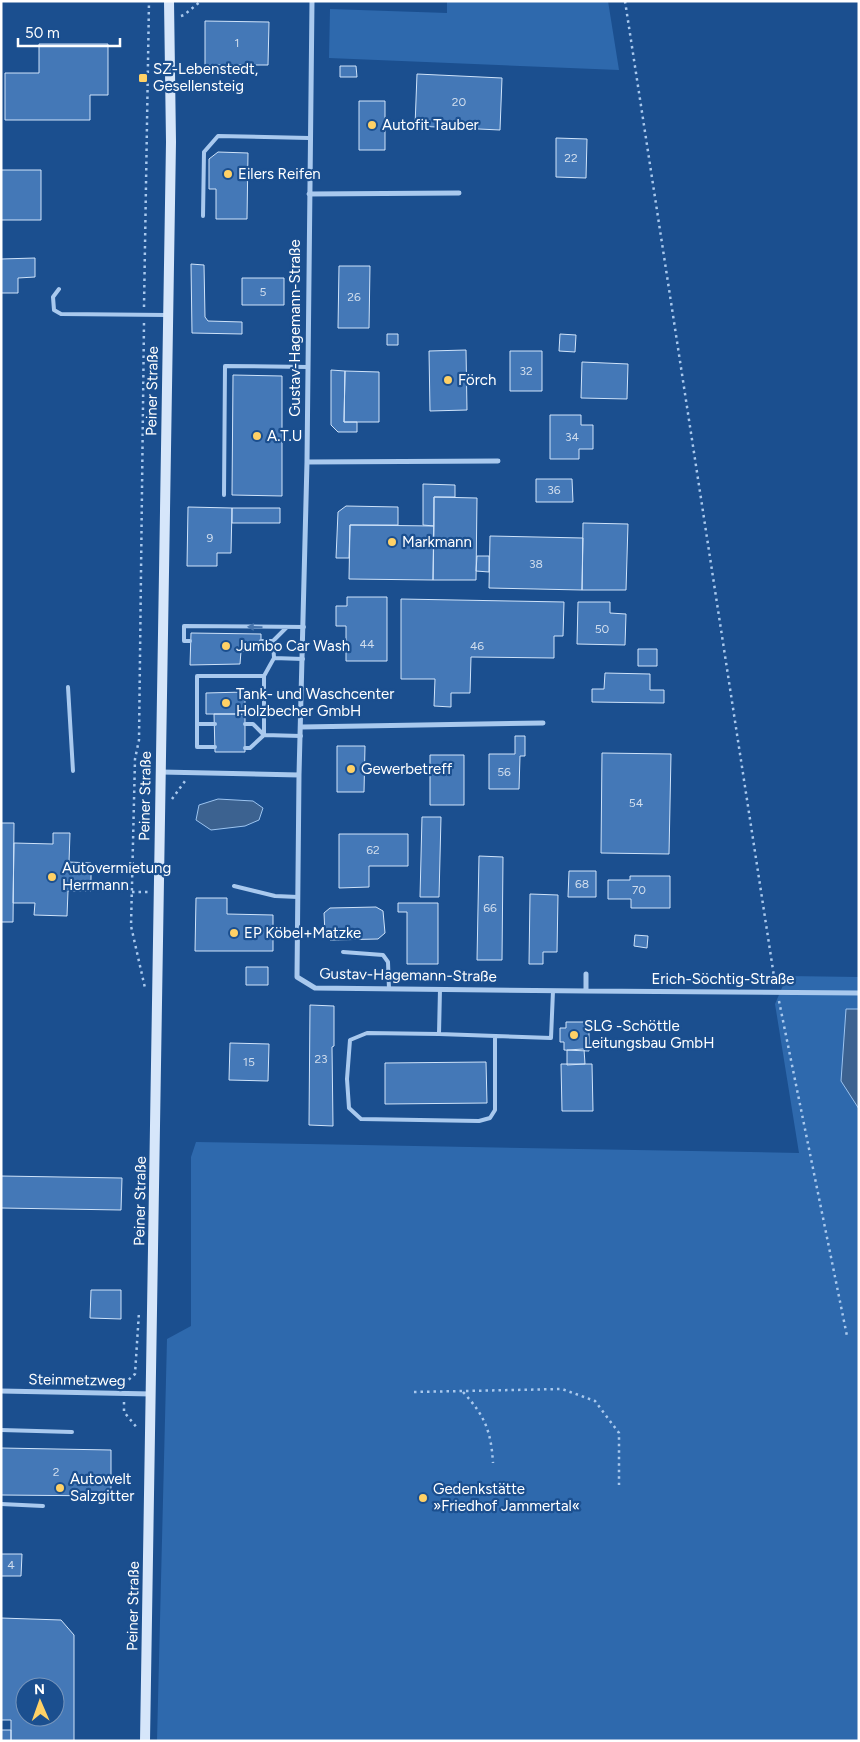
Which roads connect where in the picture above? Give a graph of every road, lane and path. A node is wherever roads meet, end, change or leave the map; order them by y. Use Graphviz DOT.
graph roads {
  1 [pos="149,1"];
  2 [pos="169,1"];
  3 [pos="312,1"];
  4 [pos="625,1"];
  5 [pos="309,138"];
  6 [pos="459,193"];
  7 [pos="309,194"];
  8 [pos="203,216"];
  9 [pos="60,289"];
  10 [pos="144,314"];
  11 [pos="168,316"];
  12 [pos="308,367"];
  13 [pos="498,461"];
  14 [pos="307,462"];
  15 [pos="224,495"];
  16 [pos="287,627"];
  17 [pos="304,627"];
  18 [pos="190,641"];
  19 [pos="261,641"];
  20 [pos="273,642"];
  21 [pos="274,658"];
  22 [pos="303,659"];
  23 [pos="264,676"];
  24 [pos="68,687"];
  25 [pos="543,723"];
  26 [pos="197,724"];
  27 [pos="214,724"];
  28 [pos="245,724"];
  29 [pos="302,727"];
  30 [pos="264,735"];
  31 [pos="301,736"];
  32 [pos="214,747"];
  33 [pos="245,748"];
  34 [pos="73,771"];
  35 [pos="160,772"];
  36 [pos="299,775"];
  37 [pos="234,886"];
  38 [pos="298,897"];
  39 [pos="343,952"];
  40 [pos="586,974"];
  41 [pos="389,989"];
  42 [pos="440,989"];
  43 [pos="146,991"];
  44 [pos="553,991"];
  45 [pos="586,991"];
  46 [pos="777,992"];
  47 [pos="859,994"];
  48 [pos="439,1034"];
  49 [pos="495,1036"];
  50 [pos="139,1305"];
  51 [pos="847,1336"];
  52 [pos="1,1391"];
  53 [pos="414,1392"];
  54 [pos="463,1392"];
  55 [pos="124,1393"];
  56 [pos="152,1394"];
  57 [pos="1,1430"];
  58 [pos="72,1432"];
  59 [pos="140,1435"];
  60 [pos="492,1463"];
  61 [pos="619,1485"];
  62 [pos="1,1504"];
  63 [pos="43,1506"];
  64 [pos="146,1741"];
  1 -- 10 [label="path"];
  2 -- 11 [label="main road, Peiner Straße"];
  3 -- 5 [label="street, Gustav-Hagemann-Straße"];
  4 -- 46 [label="path"];
  5 -- 7 [label="street, Gustav-Hagemann-Straße"];
  5 -- 8 [label="lane"];
  6 -- 7 [label="street"];
  7 -- 12 [label="street, Gustav-Hagemann-Straße"];
  9 -- 10 [label="lane"];
  10 -- 11 [label="lane"];
  10 -- 43 [label="path"];
  11 -- 35 [label="main road, Peiner Straße"];
  12 -- 14 [label="street, Gustav-Hagemann-Straße"];
  12 -- 15 [label="lane"];
  13 -- 14 [label="street"];
  14 -- 17 [label="street, Gustav-Hagemann-Straße"];
  16 -- 17 [label="lane"];
  16 -- 18 [label="lane, one-way"];
  16 -- 20 [label="lane"];
  17 -- 22 [label="street, Gustav-Hagemann-Straße"];
  19 -- 20 [label="lane"];
  20 -- 21 [label="lane"];
  21 -- 22 [label="lane"];
  21 -- 23 [label="lane"];
  22 -- 29 [label="street, Gustav-Hagemann-Straße"];
  23 -- 26 [label="lane"];
  23 -- 30 [label="lane"];
  24 -- 34 [label="lane"];
  25 -- 29 [label="street"];
  26 -- 27 [label="lane"];
  26 -- 32 [label="lane"];
  28 -- 30 [label="lane"];
  29 -- 31 [label="street, Gustav-Hagemann-Straße"];
  30 -- 31 [label="lane"];
  30 -- 33 [label="lane"];
  31 -- 36 [label="street, Gustav-Hagemann-Straße"];
  35 -- 36 [label="street"];
  35 -- 56 [label="main road, Peiner Straße"];
  36 -- 38 [label="street, Gustav-Hagemann-Straße"];
  37 -- 38 [label="lane"];
  38 -- 41 [label="street, Gustav-Hagemann-Straße"];
  39 -- 41 [label="lane"];
  40 -- 45 [label="street"];
  41 -- 42 [label="street, Gustav-Hagemann-Straße"];
  42 -- 44 [label="street, Gustav-Hagemann-Straße"];
  42 -- 48 [label="lane"];
  44 -- 45 [label="street, Gustav-Hagemann-Straße"];
  44 -- 49 [label="lane"];
  45 -- 46 [label="street, Erich-Söchtig-Straße"];
  46 -- 47 [label="street, Erich-Söchtig-Straße"];
  46 -- 51 [label="path"];
  48 -- 49 [label="lane"];
  48 -- 49 [label="lane"];
  50 -- 55 [label="path"];
  52 -- 55 [label="street, Steinmetzweg"];
  53 -- 54 [label="path"];
  54 -- 60 [label="path"];
  54 -- 61 [label="path"];
  55 -- 56 [label="street, Steinmetzweg"];
  55 -- 59 [label="path"];
  56 -- 64 [label="main road, Peiner Straße"];
  57 -- 58 [label="lane"];
  62 -- 63 [label="lane"];
}
